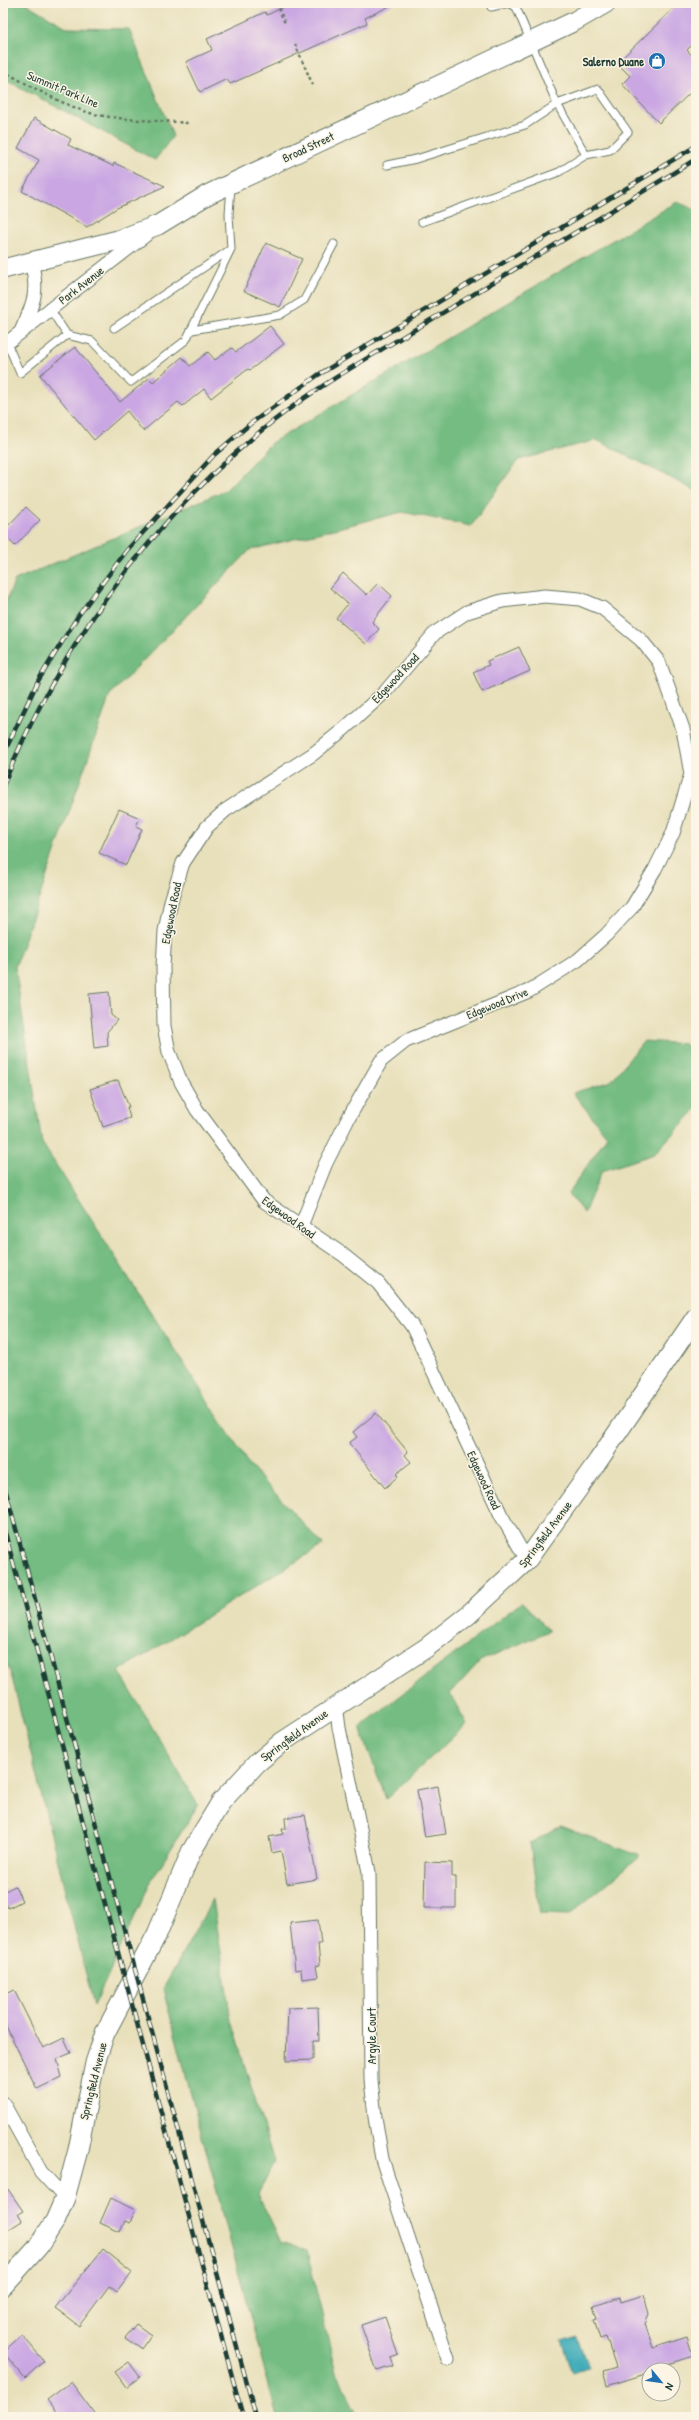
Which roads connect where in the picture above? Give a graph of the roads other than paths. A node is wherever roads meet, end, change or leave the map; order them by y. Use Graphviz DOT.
graph roads {
  1 [pos="606,3"];
  2 [pos="491,7"];
  3 [pos="532,42"];
  4 [pos="557,104"];
  5 [pos="586,155"];
  6 [pos="387,165"];
  7 [pos="231,184"];
  8 [pos="422,222"];
  9 [pos="158,225"];
  10 [pos="334,244"];
  11 [pos="231,249"];
  12 [pos="32,262"];
  13 [pos="3,269"];
  14 [pos="50,309"];
  15 [pos="114,328"];
  16 [pos="192,330"];
  17 [pos="21,332"];
  18 [pos="67,334"];
  19 [pos="5,344"];
  20 [pos="694,776"];
  21 [pos="301,1226"];
  22 [pos="696,1317"];
  23 [pos="527,1560"];
  24 [pos="336,1704"];
  25 [pos="3,2103"];
  26 [pos="65,2198"];
  27 [pos="3,2286"];
  28 [pos="448,2359"];
  1 -- 3 [label="main road, Broad Street"];
  2 -- 3 [label="lane"];
  3 -- 4 [label="lane"];
  3 -- 7 [label="main road, Broad Street"];
  4 -- 5 [label="lane"];
  4 -- 5 [label="lane"];
  4 -- 6 [label="lane"];
  5 -- 8 [label="lane"];
  7 -- 9 [label="main road, Broad Street"];
  7 -- 11 [label="lane"];
  9 -- 12 [label="main road, Broad Street"];
  9 -- 14 [label="street, Park Avenue"];
  10 -- 16 [label="lane"];
  11 -- 15 [label="lane"];
  11 -- 16 [label="lane"];
  12 -- 13 [label="main road, Broad Street"];
  12 -- 17 [label="street"];
  14 -- 17 [label="street, Park Avenue"];
  14 -- 18 [label="lane"];
  16 -- 18 [label="lane"];
  17 -- 19 [label="street, Park Avenue"];
  18 -- 19 [label="lane"];
  20 -- 21 [label="street, Edgewood Drive"];
  20 -- 21 [label="street, Edgewood Road"];
  21 -- 23 [label="street, Edgewood Road"];
  22 -- 23 [label="main road, Springfield Avenue"];
  23 -- 24 [label="main road, Springfield Avenue"];
  24 -- 26 [label="main road, Springfield Avenue"];
  24 -- 28 [label="street, Argyle Court"];
  25 -- 26 [label="street"];
  26 -- 27 [label="main road, Springfield Avenue"];
}
